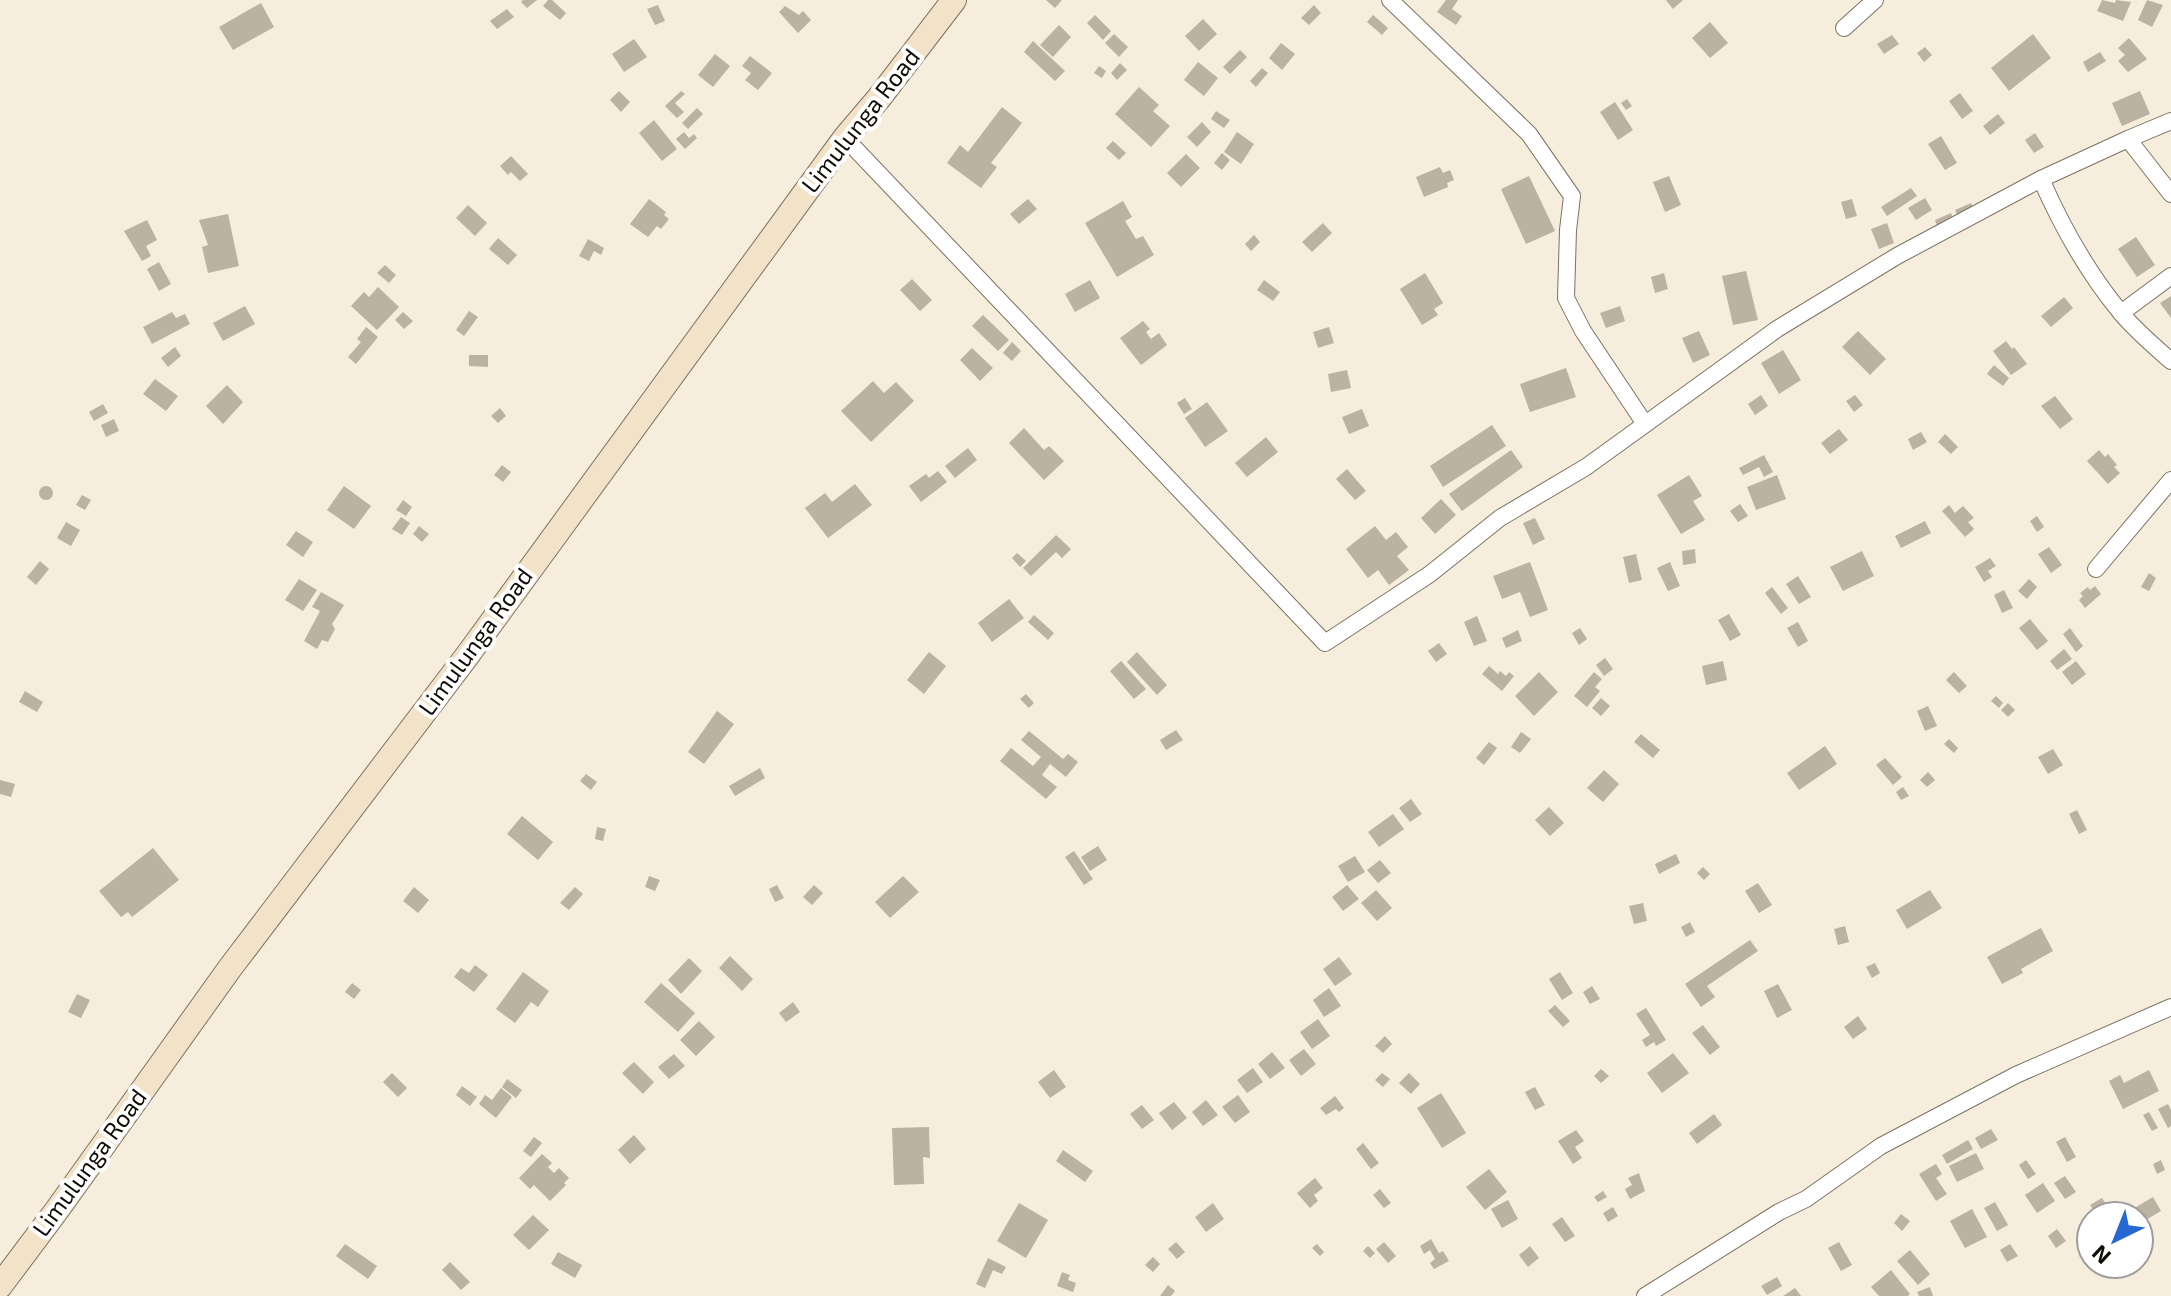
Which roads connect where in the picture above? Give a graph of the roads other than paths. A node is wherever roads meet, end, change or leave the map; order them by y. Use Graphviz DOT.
graph roads {
  1 [pos="954,0"];
  2 [pos="1390,0"];
  3 [pos="1875,0"];
  4 [pos="1844,28"];
  5 [pos="2171,121"];
  6 [pos="845,138"];
  7 [pos="2128,139"];
  8 [pos="2041,179"];
  9 [pos="2171,194"];
  10 [pos="2171,276"];
  11 [pos="2121,313"];
  12 [pos="2171,361"];
  13 [pos="1645,424"];
  14 [pos="2171,480"];
  15 [pos="2096,569"];
  16 [pos="2171,1007"];
  17 [pos="0,1286"];
  18 [pos="1645,1296"];
  1 -- 6 [label="main road, Limulunga Road"];
  2 -- 13 [label="street"];
  3 -- 4 [label="street"];
  5 -- 7 [label="street"];
  6 -- 13 [label="street"];
  6 -- 17 [label="main road, Limulunga Road"];
  7 -- 8 [label="street"];
  7 -- 9 [label="street"];
  8 -- 11 [label="street"];
  8 -- 13 [label="street"];
  10 -- 11 [label="street"];
  11 -- 12 [label="street"];
  14 -- 15 [label="street"];
  16 -- 18 [label="street"];
}
